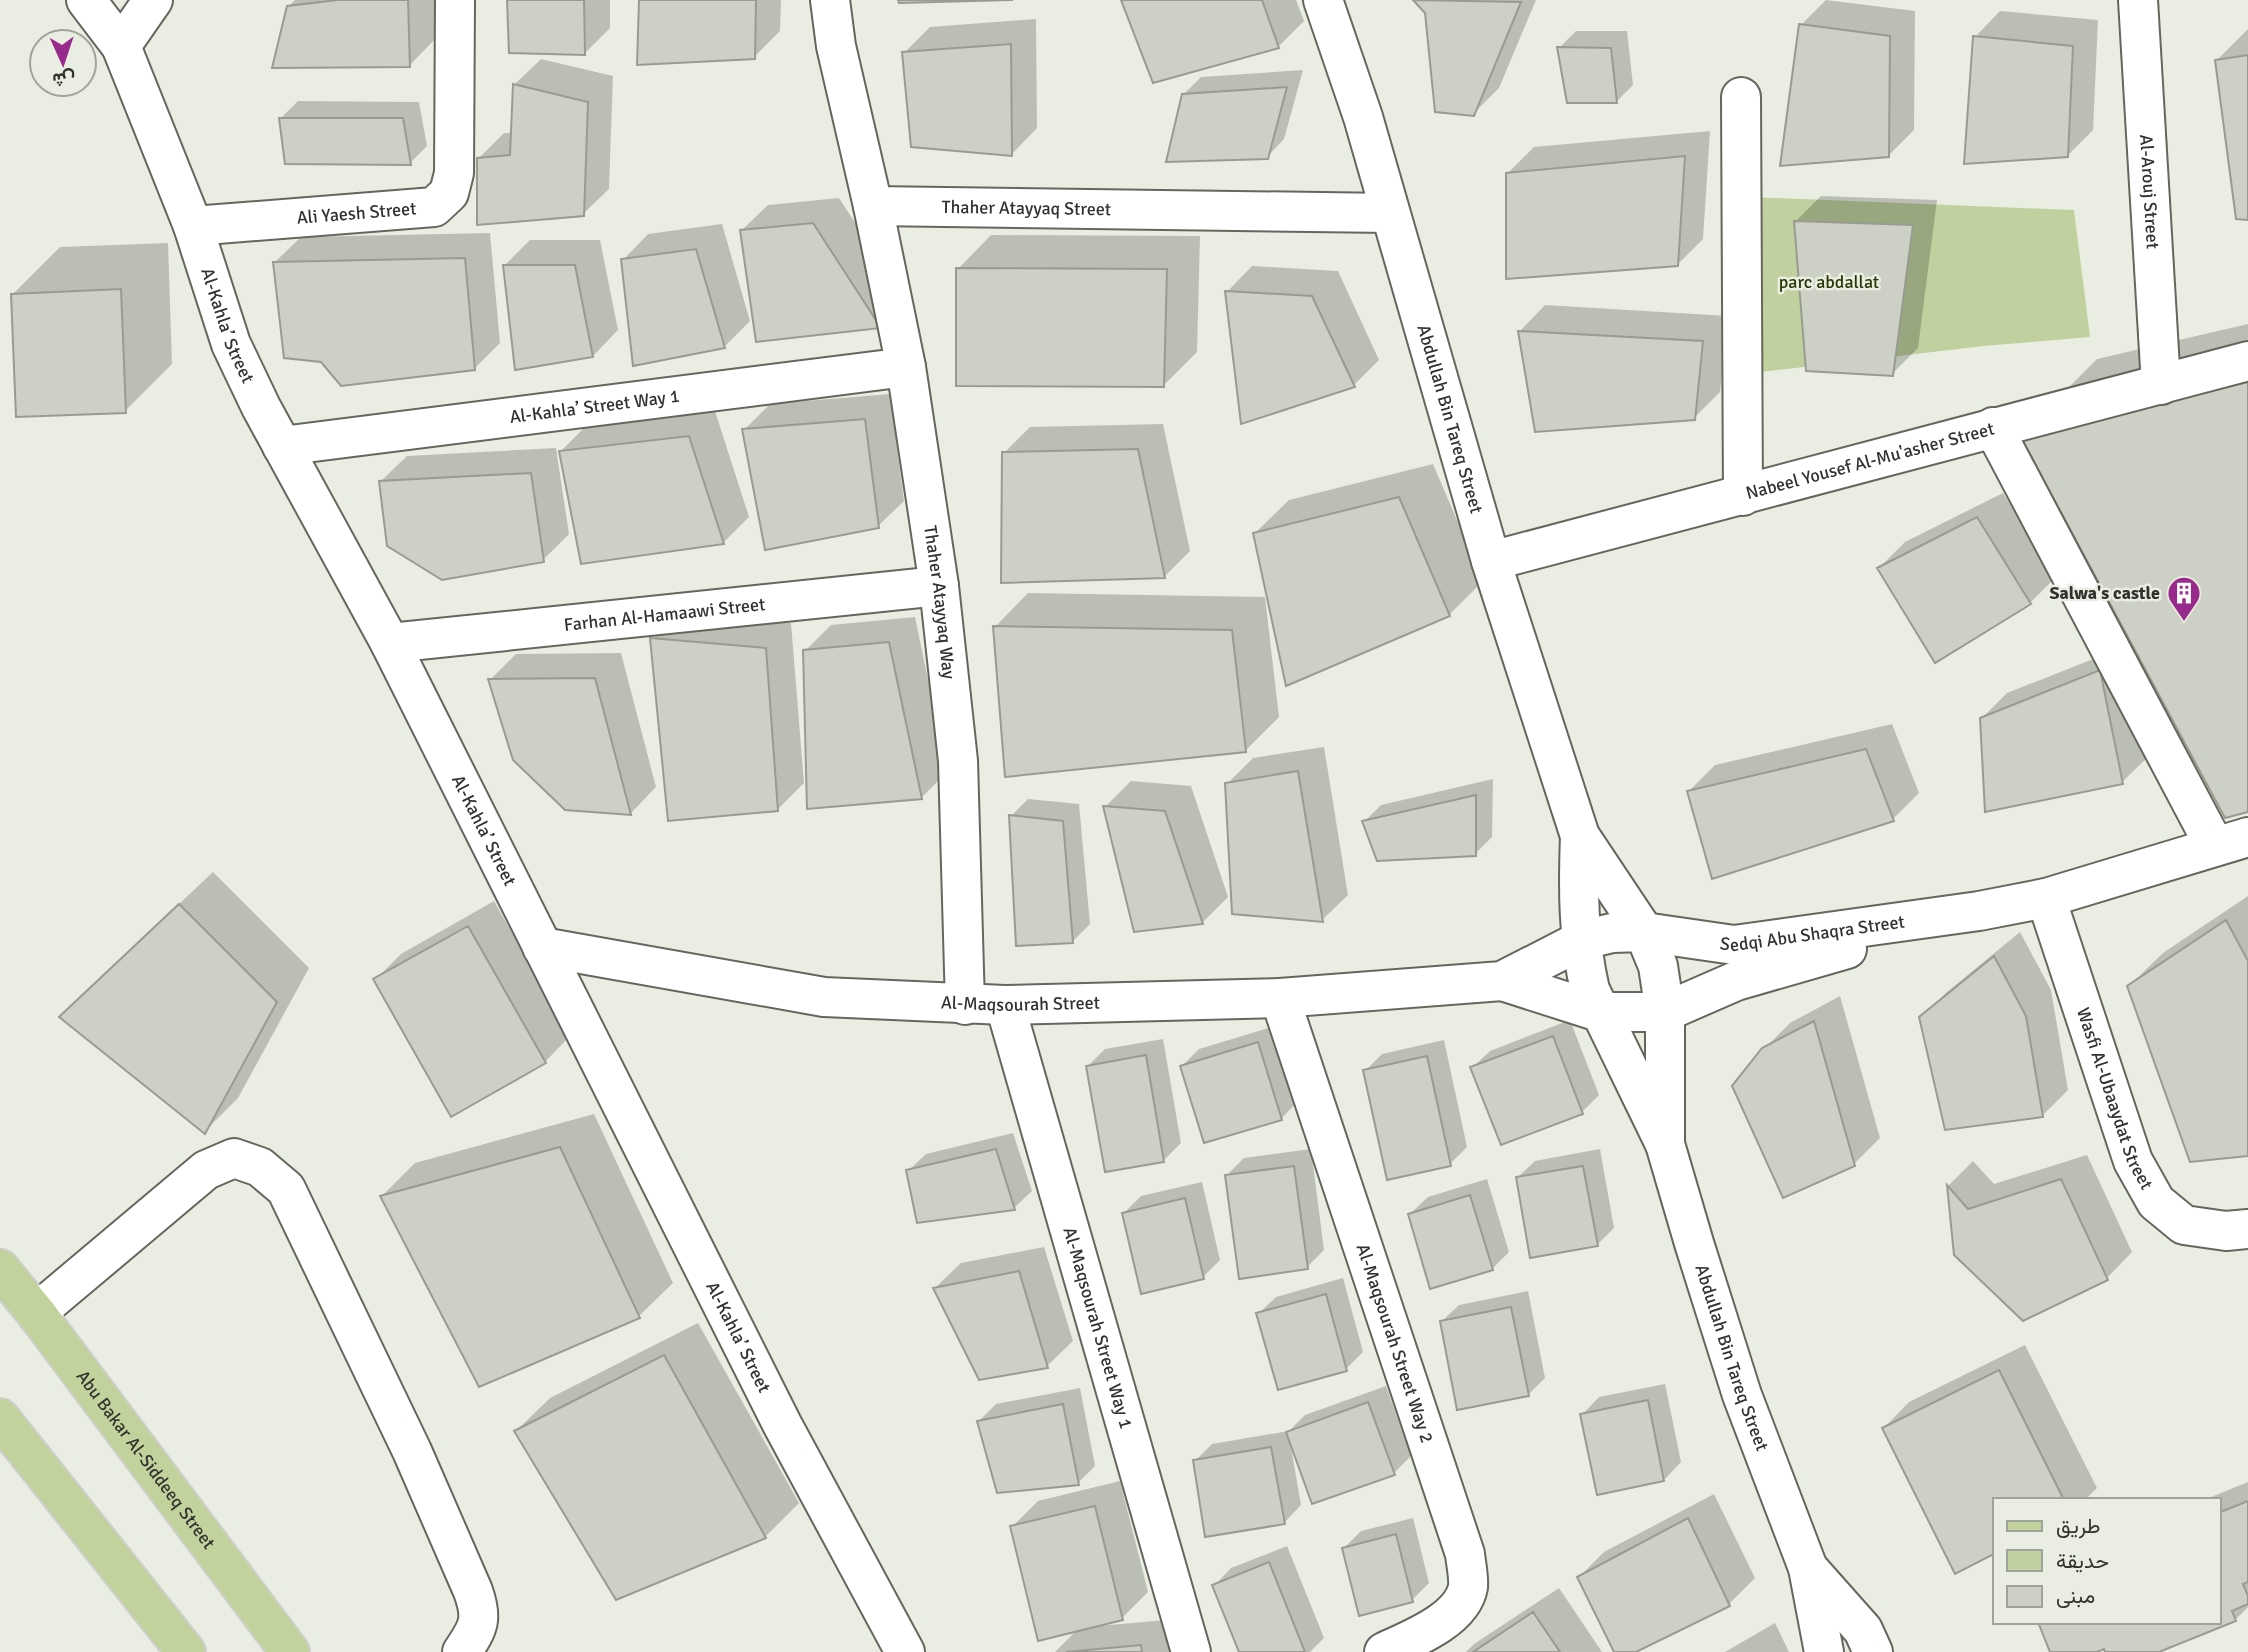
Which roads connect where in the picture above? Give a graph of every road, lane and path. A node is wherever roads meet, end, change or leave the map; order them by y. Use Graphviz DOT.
graph roads {
  1 [pos="86,0"];
  2 [pos="153,0"];
  3 [pos="455,0"];
  4 [pos="830,0"];
  5 [pos="1323,0"];
  6 [pos="2138,0"];
  7 [pos="121,46"];
  8 [pos="1741,97"];
  9 [pos="873,206"];
  10 [pos="1390,213"];
  11 [pos="193,226"];
  12 [pos="2248,361"];
  13 [pos="905,367"];
  14 [pos="2161,385"];
  15 [pos="1993,427"];
  16 [pos="282,446"];
  17 [pos="1743,496"];
  18 [pos="1491,561"];
  19 [pos="939,586"];
  20 [pos="390,643"];
  21 [pos="1580,836"];
  22 [pos="2231,841"];
  23 [pos="2046,898"];
  24 [pos="1979,911"];
  25 [pos="1644,932"];
  26 [pos="1581,940"];
  27 [pos="542,947"];
  28 [pos="1502,981"];
  29 [pos="1280,998"];
  30 [pos="965,1005"];
  31 [pos="1005,1005"];
  32 [pos="1599,1012"];
  33 [pos="1665,1012"];
  34 [pos="1665,1144"];
  35 [pos="2248,1229"];
  36 [pos="0,1269"];
  37 [pos="36,1313"];
  38 [pos="0,1418"];
  39 [pos="1808,1567"];
  40 [pos="1873,1645"];
  41 [pos="1823,1650"];
  42 [pos="186,1652"];
  43 [pos="290,1652"];
  44 [pos="462,1652"];
  45 [pos="905,1652"];
  46 [pos="1191,1652"];
  47 [pos="1384,1652"];
  1 -- 7 [label="street, Al-Kahla’ Street"];
  2 -- 7 [label="street"];
  3 -- 11 [label="street, Ali Yaesh Street"];
  4 -- 9 [label="street"];
  5 -- 10 [label="street, Abdullah Bin Tareq Street"];
  6 -- 14 [label="street, Al-Arouj Street"];
  7 -- 11 [label="street, Al-Kahla’ Street"];
  8 -- 17 [label="street"];
  9 -- 10 [label="street, Thaher Atayyaq Street"];
  9 -- 13 [label="street, Thaher Atayyaq Way"];
  10 -- 18 [label="street, Abdullah Bin Tareq Street"];
  11 -- 16 [label="street, Al-Kahla’ Street"];
  12 -- 14 [label="street, Nabeel Yousef Al-Mu'asher Street"];
  13 -- 16 [label="street, Al-Kahla’ Street Way 1"];
  13 -- 19 [label="street, Thaher Atayyaq Way"];
  14 -- 15 [label="street, Nabeel Yousef Al-Mu'asher Street"];
  15 -- 17 [label="street, Nabeel Yousef Al-Mu'asher Street"];
  15 -- 22 [label="street"];
  16 -- 20 [label="street, Al-Kahla’ Street"];
  17 -- 18 [label="street, Nabeel Yousef Al-Mu'asher Street"];
  18 -- 21 [label="street, Abdullah Bin Tareq Street"];
  19 -- 20 [label="street, Farhan Al-Hamaawi Street"];
  19 -- 30 [label="street, Thaher Atayyaq Way"];
  20 -- 27 [label="street, Al-Kahla’ Street"];
  21 -- 25 [label="street, Abdullah Bin Tareq Street"];
  21 -- 26 [label="street, Abdullah Bin Tareq Street"];
  22 -- 23 [label="street, Sedqi Abu Shaqra Street"];
  23 -- 24 [label="street, Sedqi Abu Shaqra Street"];
  23 -- 35 [label="street, Wasfi Al-Ubaaydat Street"];
  24 -- 25 [label="street, Sedqi Abu Shaqra Street"];
  24 -- 33 [label="street, Sedqi Abu Shaqra Street"];
  25 -- 26 [label="street, Al-Maqsourah Street"];
  25 -- 33 [label="street, Abdullah Bin Tareq Street"];
  26 -- 28 [label="street, Al-Maqsourah Street"];
  26 -- 32 [label="street, Abdullah Bin Tareq Street"];
  27 -- 30 [label="street, Al-Maqsourah Street"];
  27 -- 45 [label="street, Al-Kahla’ Street"];
  28 -- 29 [label="street, Al-Maqsourah Street"];
  28 -- 32 [label="street, Al-Maqsourah Street"];
  29 -- 31 [label="street, Al-Maqsourah Street"];
  29 -- 47 [label="street, Al-Maqsourah Street Way 2"];
  30 -- 31 [label="street, Al-Maqsourah Street"];
  31 -- 46 [label="street, Al-Maqsourah Street Way 1"];
  32 -- 33 [label="street, Al-Maqsourah Street"];
  32 -- 34 [label="street, Abdullah Bin Tareq Street"];
  33 -- 34 [label="street, Abdullah Bin Tareq Street"];
  34 -- 39 [label="street, Abdullah Bin Tareq Street"];
  36 -- 37 [label="main road, Abu Bakar Al-Siddeeq Street"];
  37 -- 43 [label="main road, Abu Bakar Al-Siddeeq Street"];
  37 -- 44 [label="street"];
  38 -- 42 [label="main road"];
  39 -- 40 [label="street, Abdullah Bin Tareq Street"];
  39 -- 41 [label="street, Abdullah Bin Tareq Street"];
}
